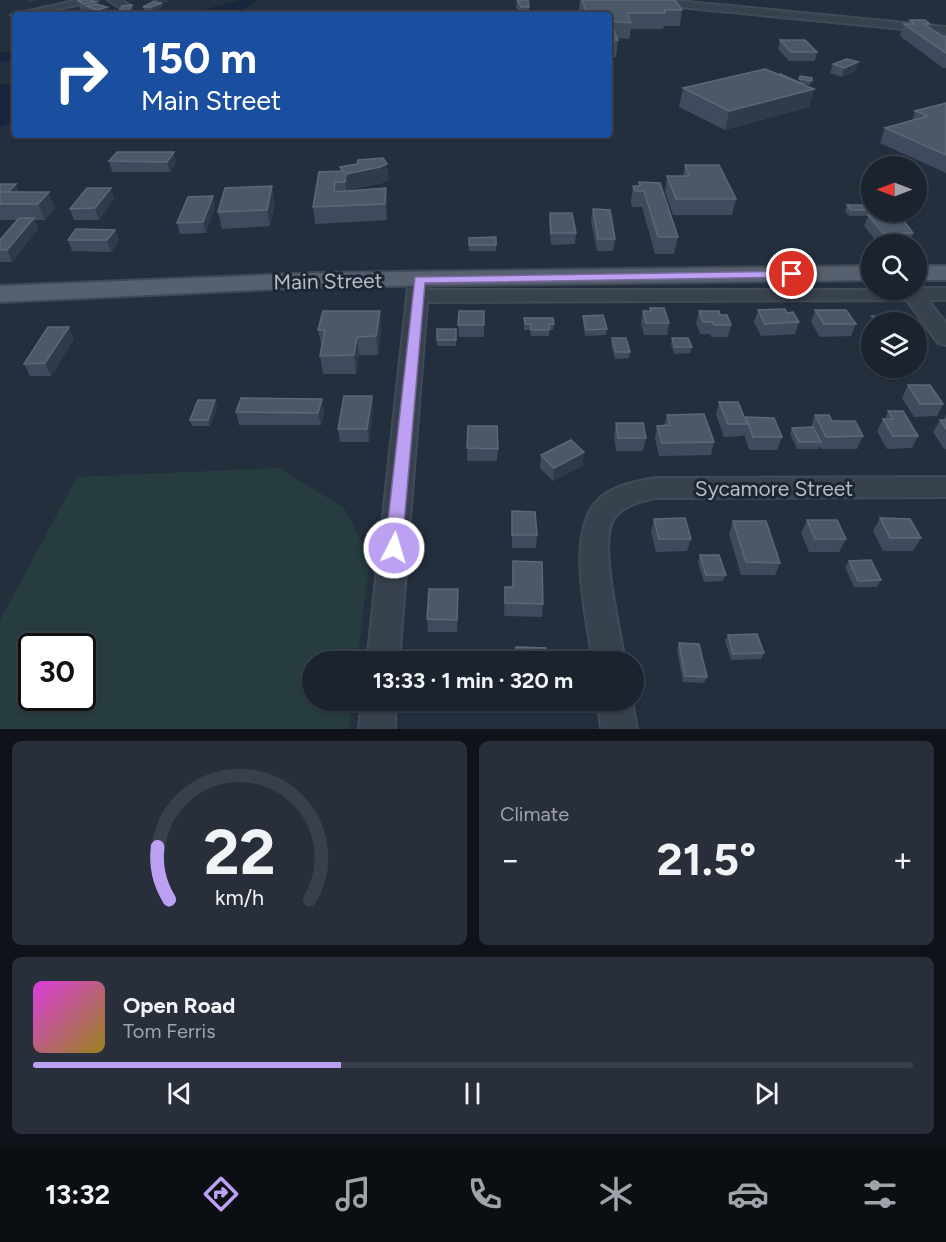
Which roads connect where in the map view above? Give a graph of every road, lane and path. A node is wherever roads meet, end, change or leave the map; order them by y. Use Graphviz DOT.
graph roads {
  1 [pos="93,0"];
  2 [pos="113,0"];
  3 [pos="637,0"];
  4 [pos="125,6"];
  5 [pos="22,12"];
  6 [pos="946,30"];
  7 [pos="861,273"];
  8 [pos="946,273"];
  9 [pos="927,280"];
  10 [pos="861,285"];
  11 [pos="418,288"];
  12 [pos="927,289"];
  13 [pos="0,294"];
  14 [pos="946,294"];
  15 [pos="922,300"];
  16 [pos="946,338"];
  17 [pos="946,487"];
  18 [pos="384,651"];
  19 [pos="607,651"];
  20 [pos="378,711"];
  21 [pos="617,711"];
  22 [pos="377,729"];
  23 [pos="619,729"];
  1 -- 5 [label="street"];
  2 -- 4 [label="street"];
  3 -- 6 [label="street"];
  7 -- 11 [label="main road, Main Street"];
  8 -- 9 [label="main road"];
  10 -- 11 [label="street"];
  11 -- 13 [label="main road, Main Street"];
  11 -- 18 [label="street"];
  12 -- 14 [label="street"];
  15 -- 16 [label="street"];
  17 -- 19 [label="street, Sycamore Street"];
  20 -- 22 [label="street"];
  21 -- 23 [label="street"];
}
